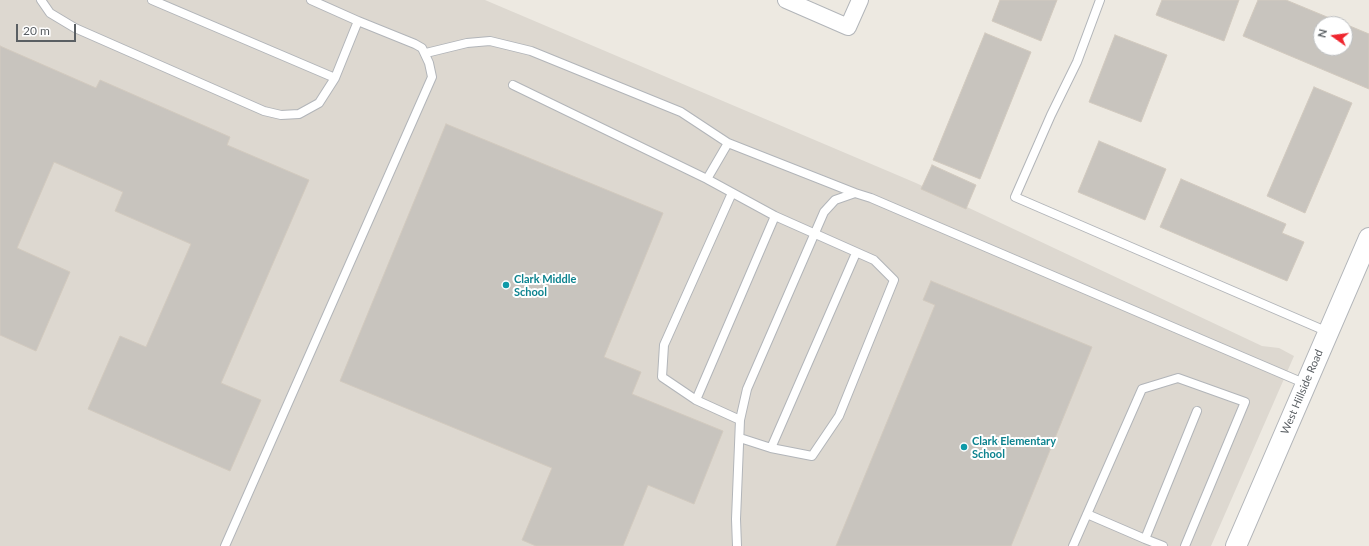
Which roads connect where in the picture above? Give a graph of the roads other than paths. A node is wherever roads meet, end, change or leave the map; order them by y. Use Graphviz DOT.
graph roads {
  1 [pos="41,0"];
  2 [pos="152,0"];
  3 [pos="311,0"];
  4 [pos="786,0"];
  5 [pos="860,0"];
  6 [pos="1100,0"];
  7 [pos="358,21"];
  8 [pos="426,53"];
  9 [pos="335,78"];
  10 [pos="514,85"];
  11 [pos="728,143"];
  12 [pos="707,179"];
  13 [pos="732,193"];
  14 [pos="855,193"];
  15 [pos="775,216"];
  16 [pos="815,233"];
  17 [pos="1369,238"];
  18 [pos="856,252"];
  19 [pos="1328,332"];
  20 [pos="1306,384"];
  21 [pos="696,400"];
  22 [pos="1197,411"];
  23 [pos="740,420"];
  24 [pos="740,438"];
  25 [pos="771,448"];
  26 [pos="1087,514"];
  27 [pos="1145,539"];
  28 [pos="225,546"];
  29 [pos="737,546"];
  30 [pos="1073,546"];
  31 [pos="1162,546"];
  32 [pos="1185,546"];
  33 [pos="1236,546"];
  1 -- 9 [label="lane"];
  2 -- 9 [label="lane"];
  3 -- 7 [label="lane"];
  4 -- 5 [label="street"];
  6 -- 19 [label="lane"];
  7 -- 8 [label="lane"];
  7 -- 9 [label="lane"];
  8 -- 11 [label="lane"];
  8 -- 28 [label="lane"];
  10 -- 12 [label="lane"];
  11 -- 12 [label="lane"];
  11 -- 14 [label="lane"];
  12 -- 13 [label="lane"];
  13 -- 15 [label="lane"];
  13 -- 21 [label="lane"];
  14 -- 16 [label="lane"];
  14 -- 20 [label="lane"];
  15 -- 16 [label="lane"];
  15 -- 21 [label="lane"];
  16 -- 18 [label="lane"];
  16 -- 23 [label="lane"];
  17 -- 19 [label="street, West Hillside Road"];
  18 -- 25 [label="lane"];
  18 -- 25 [label="lane"];
  19 -- 20 [label="street, West Hillside Road"];
  20 -- 33 [label="street, West Hillside Road"];
  21 -- 23 [label="lane"];
  22 -- 27 [label="lane"];
  23 -- 24 [label="lane"];
  24 -- 25 [label="lane"];
  24 -- 29 [label="lane"];
  26 -- 27 [label="lane"];
  26 -- 30 [label="lane"];
  26 -- 32 [label="lane"];
  27 -- 31 [label="lane"];
}
